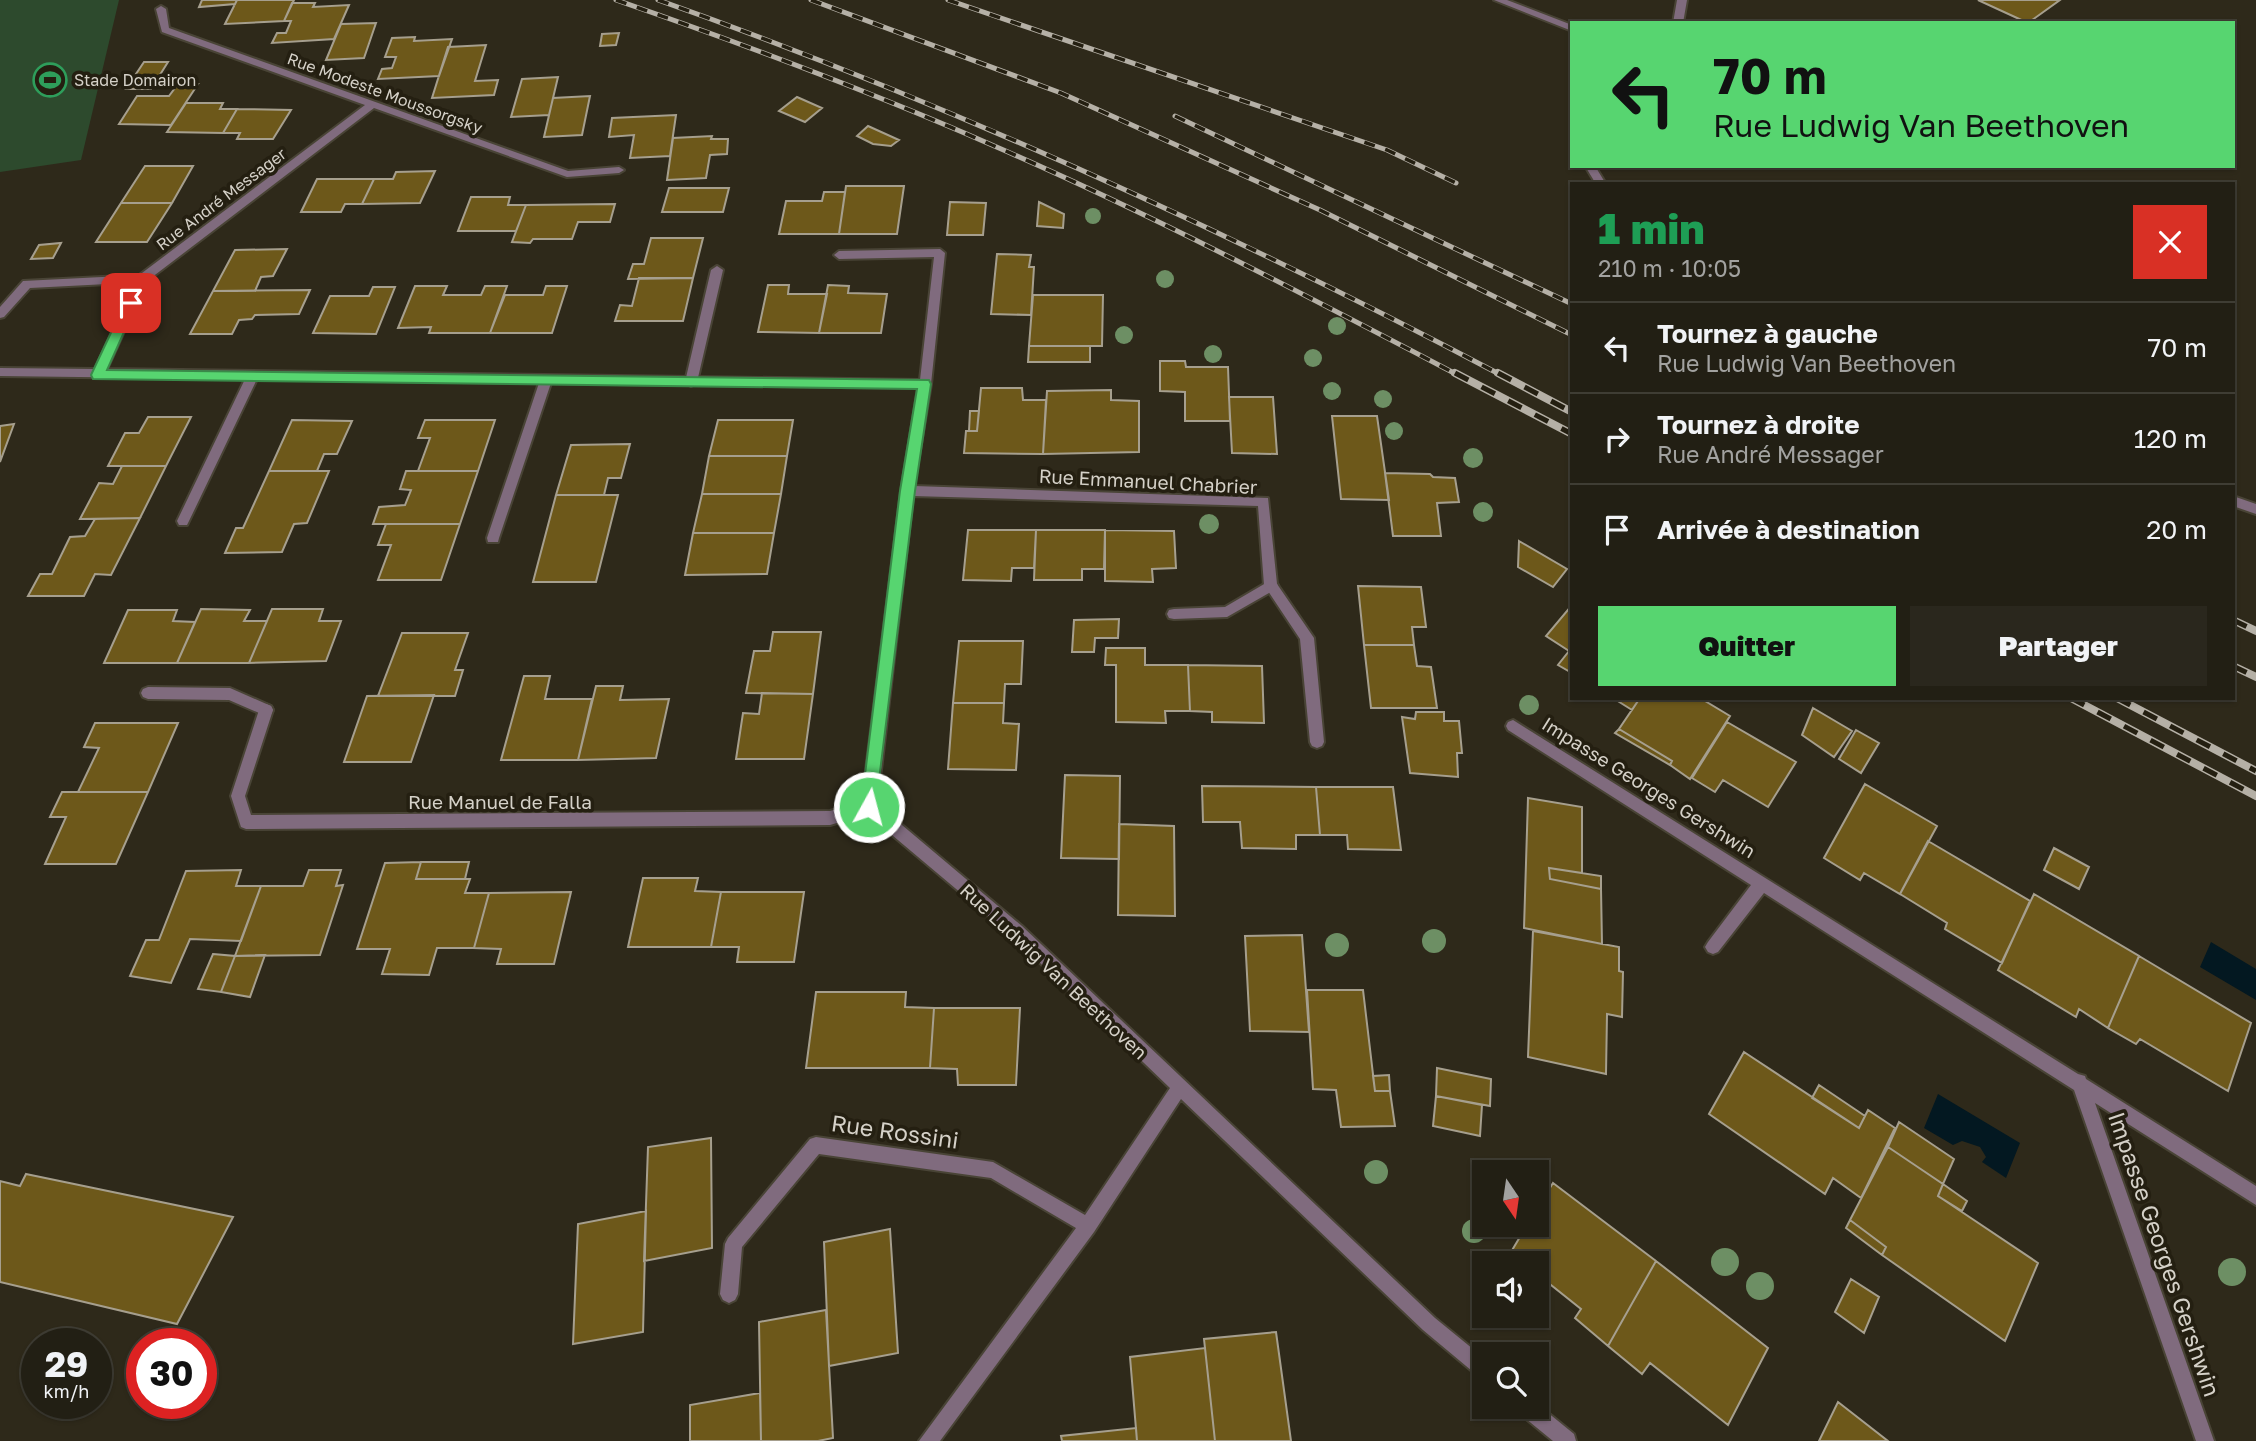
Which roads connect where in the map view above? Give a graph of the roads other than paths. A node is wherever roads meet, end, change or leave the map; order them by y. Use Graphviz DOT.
graph roads {
  1 [pos="1499,0"];
  2 [pos="1682,0"];
  3 [pos="160,9"];
  4 [pos="1678,21"];
  5 [pos="1570,27"];
  6 [pos="370,106"];
  7 [pos="619,170"];
  8 [pos="839,255"];
  9 [pos="717,270"];
  10 [pos="142,279"];
  11 [pos="0,314"];
  12 [pos="0,372"];
  13 [pos="98,375"];
  14 [pos="252,377"];
  15 [pos="546,380"];
  16 [pos="691,382"];
  17 [pos="925,384"];
  18 [pos="908,491"];
  19 [pos="2235,502"];
  20 [pos="2256,509"];
  21 [pos="183,521"];
  22 [pos="493,538"];
  23 [pos="1271,585"];
  24 [pos="1174,614"];
  25 [pos="148,693"];
  26 [pos="1513,726"];
  27 [pos="1317,742"];
  28 [pos="869,807"];
  29 [pos="1762,883"];
  30 [pos="1713,947"];
  31 [pos="2078,1082"];
  32 [pos="1179,1088"];
  33 [pos="2256,1196"];
  34 [pos="1088,1226"];
  35 [pos="729,1294"];
  36 [pos="1472,1360"];
  37 [pos="1541,1419"];
  38 [pos="928,1441"];
  39 [pos="1567,1441"];
  40 [pos="2205,1441"];
  1 -- 5 [label="street"];
  2 -- 4 [label="street"];
  3 -- 6 [label="street, Rue Modeste Moussorgsky"];
  6 -- 7 [label="street, Rue Modeste Moussorgsky"];
  6 -- 10 [label="street, Rue André Messager"];
  8 -- 17 [label="street"];
  9 -- 16 [label="street"];
  10 -- 11 [label="street"];
  10 -- 13 [label="street, Rue André Messager"];
  12 -- 13 [label="street"];
  13 -- 14 [label="street"];
  14 -- 15 [label="street"];
  14 -- 21 [label="street"];
  15 -- 16 [label="street"];
  15 -- 22 [label="street"];
  16 -- 17 [label="street"];
  17 -- 18 [label="street"];
  18 -- 23 [label="street, Rue Emmanuel Chabrier"];
  18 -- 28 [label="street"];
  19 -- 20 [label="street"];
  23 -- 24 [label="street"];
  23 -- 27 [label="street, Rue Emmanuel Chabrier"];
  25 -- 28 [label="street, Rue Manuel de Falla"];
  26 -- 29 [label="street, Impasse Georges Gershwin"];
  28 -- 32 [label="street, Rue Ludwig Van Beethoven"];
  29 -- 30 [label="street, Impasse Georges Gershwin"];
  29 -- 31 [label="street, Impasse Georges Gershwin"];
  31 -- 33 [label="street, Impasse Georges Gershwin"];
  31 -- 40 [label="street, Impasse Georges Gershwin"];
  32 -- 34 [label="street"];
  32 -- 36 [label="street, Rue Ludwig Van Beethoven"];
  34 -- 35 [label="street, Rue Rossini"];
  34 -- 38 [label="street"];
  37 -- 39 [label="street"];
}
